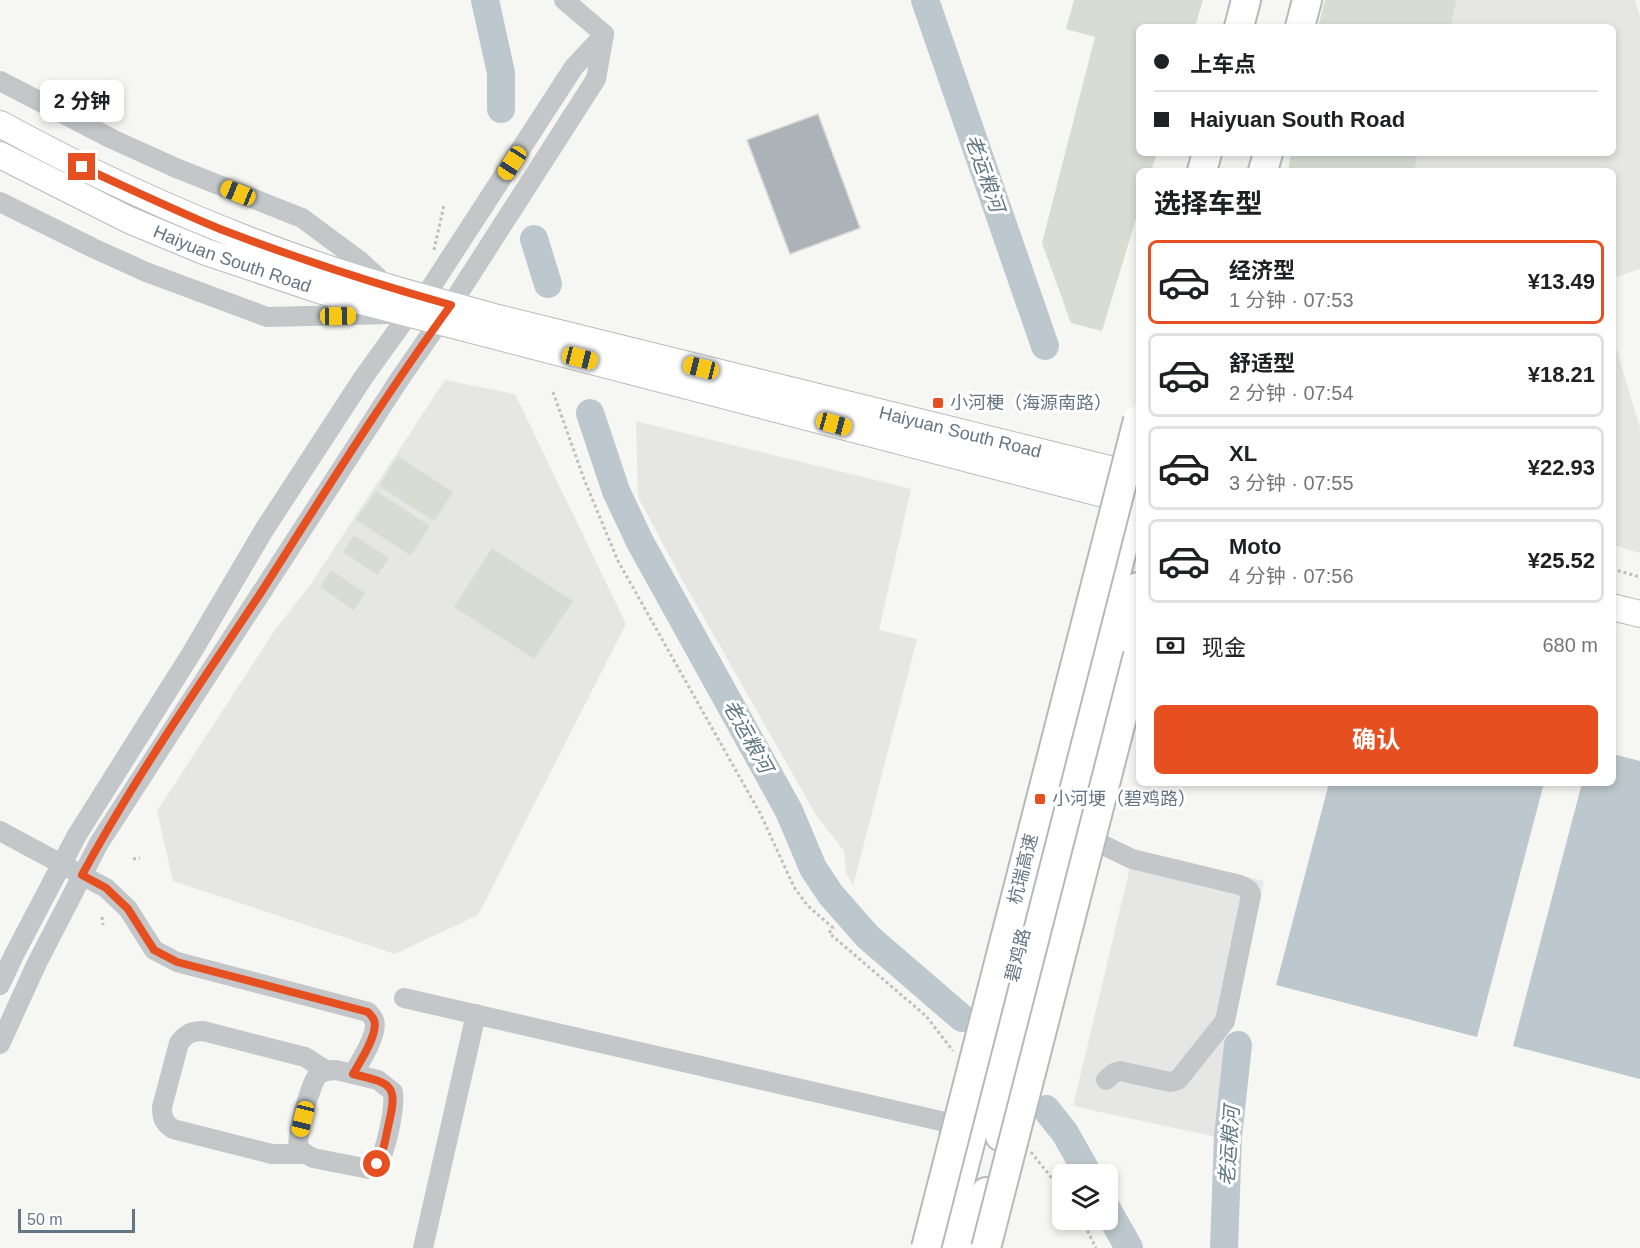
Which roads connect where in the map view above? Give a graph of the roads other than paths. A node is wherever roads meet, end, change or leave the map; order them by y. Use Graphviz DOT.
graph roads {
  1 [pos="564,0"];
  2 [pos="1246,0"];
  3 [pos="1262,0"];
  4 [pos="1288,0"];
  5 [pos="1307,0"];
  6 [pos="1240,24"];
  7 [pos="1256,24"];
  8 [pos="1283,24"];
  9 [pos="1301,24"];
  10 [pos="604,34"];
  11 [pos="0,81"];
  12 [pos="0,124"];
  13 [pos="0,155"];
  14 [pos="0,202"];
  15 [pos="391,289"];
  16 [pos="416,306"];
  17 [pos="445,313"];
  18 [pos="1136,428"];
  19 [pos="1136,491"];
  20 [pos="1136,500"];
  21 [pos="1136,595"];
  22 [pos="1616,608"];
  23 [pos="1640,614"];
  24 [pos="1616,626"];
  25 [pos="1640,632"];
  26 [pos="1136,663"];
  27 [pos="0,831"];
  28 [pos="1075,839"];
  29 [pos="62,863"];
  30 [pos="82,875"];
  31 [pos="0,985"];
  32 [pos="404,998"];
  33 [pos="476,1014"];
  34 [pos="0,1044"];
  35 [pos="327,1071"];
  36 [pos="353,1074"];
  37 [pos="1106,1080"];
  38 [pos="1018,1123"];
  39 [pos="973,1129"];
  40 [pos="305,1154"];
  41 [pos="423,1248"];
  42 [pos="926,1248"];
  43 [pos="943,1248"];
  44 [pos="971,1248"];
  45 [pos="986,1248"];
  46 [pos="991,1248"];
  1 -- 10 [label="street"];
  2 -- 6 [label="highway"];
  3 -- 7 [label="highway"];
  4 -- 8 [label="highway"];
  5 -- 9 [label="highway"];
  10 -- 16 [label="street"];
  10 -- 17 [label="street"];
  11 -- 15 [label="street"];
  12 -- 15 [label="main road, Haiyuan South Road"];
  13 -- 16 [label="main road, Haiyuan South Road"];
  14 -- 16 [label="street"];
  15 -- 16 [label="main road, Haiyuan South Road"];
  16 -- 17 [label="main road, Haiyuan South Road"];
  16 -- 29 [label="street"];
  17 -- 19 [label="main road, Haiyuan South Road"];
  17 -- 30 [label="street"];
  18 -- 42 [label="highway, 杭瑞高速, bridge"];
  20 -- 39 [label="highway, 碧鸡路"];
  21 -- 28 [label="highway, 碧鸡路"];
  22 -- 23 [label="main road"];
  24 -- 25 [label="main road"];
  26 -- 38 [label="highway, bridge"];
  27 -- 29 [label="street"];
  28 -- 37 [label="street"];
  28 -- 44 [label="highway, 碧鸡路"];
  29 -- 30 [label="street"];
  29 -- 31 [label="street"];
  30 -- 34 [label="street"];
  30 -- 36 [label="street"];
  32 -- 33 [label="street"];
  33 -- 39 [label="street"];
  33 -- 41 [label="street"];
  35 -- 36 [label="street"];
  35 -- 40 [label="street"];
  35 -- 40 [label="street"];
  36 -- 40 [label="street"];
  38 -- 45 [label="highway, bridge"];
  38 -- 46 [label="highway, bridge"];
  39 -- 43 [label="highway, 碧鸡路"];
}
